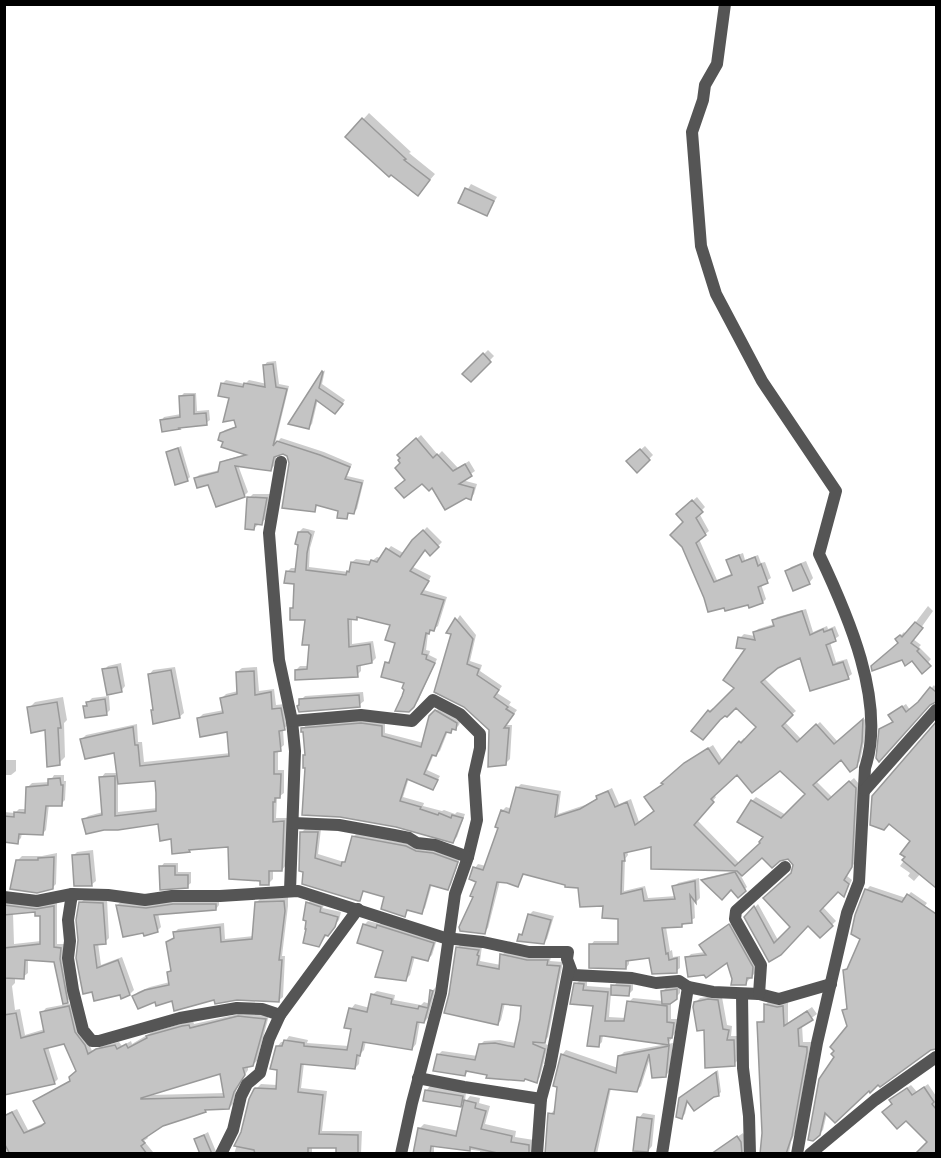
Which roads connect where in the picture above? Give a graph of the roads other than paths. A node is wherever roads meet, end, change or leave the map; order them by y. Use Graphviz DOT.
graph roads {
  1 [pos="725,4"];
  2 [pos="281,462"];
  3 [pos="936,710"];
  4 [pos="292,721"];
  5 [pos="865,790"];
  6 [pos="293,824"];
  7 [pos="468,857"];
  8 [pos="785,867"];
  9 [pos="290,891"];
  10 [pos="72,894"];
  11 [pos="4,897"];
  12 [pos="358,909"];
  13 [pos="450,939"];
  14 [pos="569,966"];
  15 [pos="831,984"];
  16 [pos="688,987"];
  17 [pos="742,994"];
  18 [pos="759,994"];
  19 [pos="280,1015"];
  20 [pos="936,1057"];
  21 [pos="418,1078"];
  22 [pos="541,1099"];
  23 [pos="221,1154"];
  24 [pos="401,1154"];
  25 [pos="537,1154"];
  26 [pos="662,1154"];
  27 [pos="750,1154"];
  28 [pos="797,1154"];
  29 [pos="810,1154"];
  1 -- 5 [label="street"];
  2 -- 4 [label="street"];
  3 -- 5 [label="street"];
  4 -- 6 [label="street"];
  4 -- 7 [label="street"];
  5 -- 15 [label="street"];
  6 -- 7 [label="street"];
  6 -- 9 [label="street"];
  7 -- 13 [label="street"];
  8 -- 18 [label="street"];
  9 -- 10 [label="street"];
  9 -- 12 [label="street"];
  10 -- 11 [label="street"];
  10 -- 19 [label="street"];
  12 -- 13 [label="street"];
  12 -- 19 [label="street"];
  13 -- 14 [label="street"];
  13 -- 21 [label="street"];
  14 -- 16 [label="street"];
  14 -- 22 [label="street"];
  15 -- 18 [label="street"];
  15 -- 28 [label="street"];
  16 -- 17 [label="street"];
  16 -- 26 [label="street"];
  17 -- 18 [label="street"];
  17 -- 27 [label="street"];
  19 -- 23 [label="street"];
  20 -- 29 [label="street"];
  21 -- 22 [label="street"];
  21 -- 24 [label="street"];
  22 -- 25 [label="street"];
}
